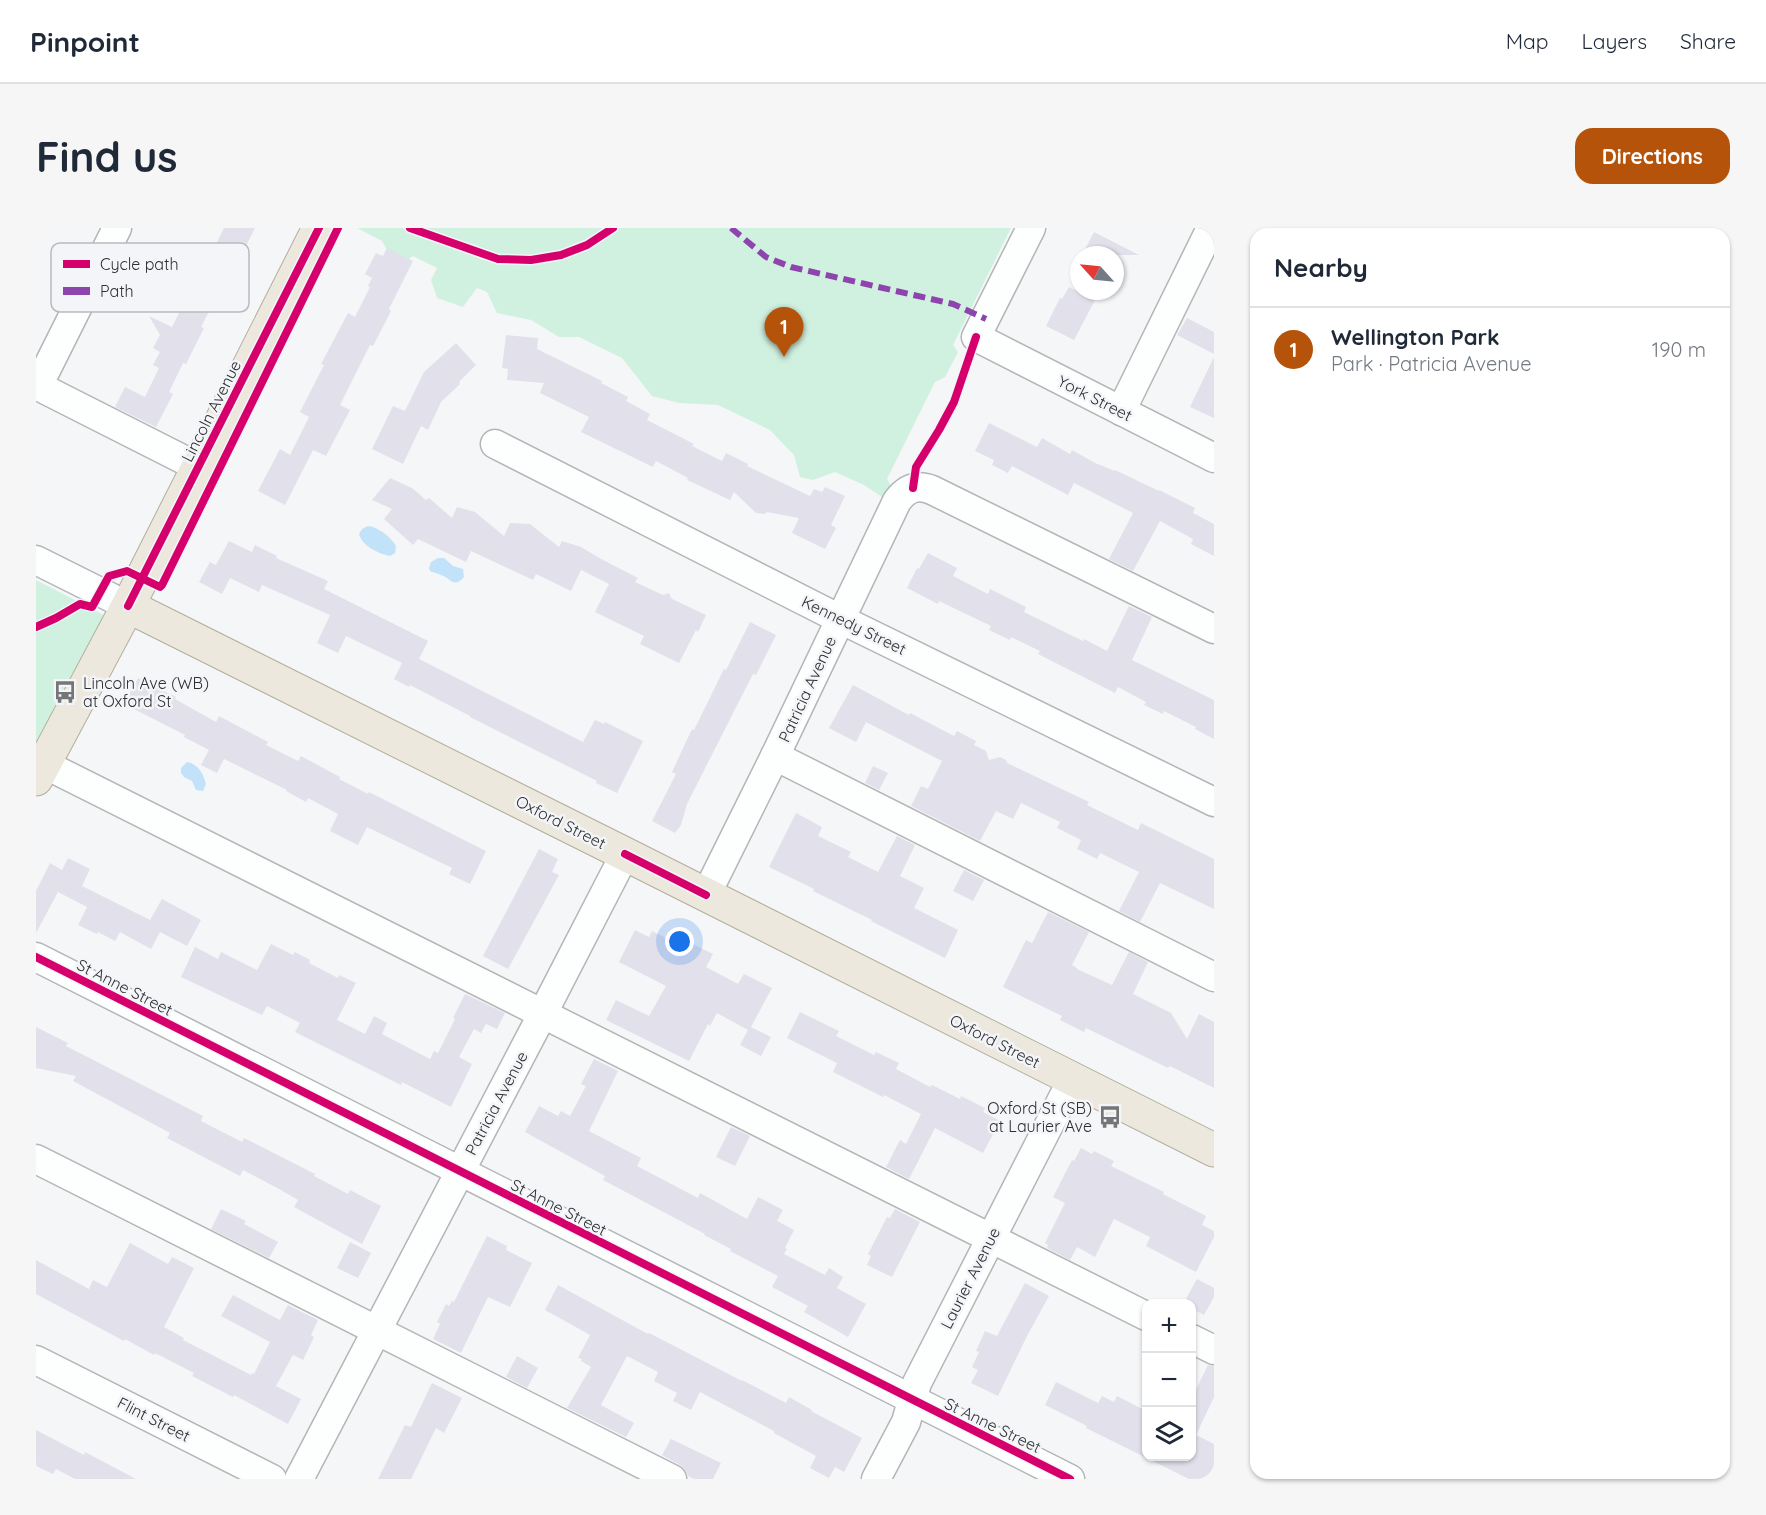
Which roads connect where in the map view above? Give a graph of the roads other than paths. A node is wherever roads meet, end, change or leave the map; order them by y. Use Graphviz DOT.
graph roads {
  1 [pos="117,228"];
  2 [pos="319,228"];
  3 [pos="1031,228"];
  4 [pos="1211,228"];
  5 [pos="110,243"];
  6 [pos="75,312"];
  7 [pos="1121,411"];
  8 [pos="495,444"];
  9 [pos="1214,458"];
  10 [pos="198,467"];
  11 [pos="36,560"];
  12 [pos="128,606"];
  13 [pos="840,619"];
  14 [pos="1214,629"];
  15 [pos="775,756"];
  16 [pos="40,772"];
  17 [pos="1214,802"];
  18 [pos="625,854"];
  19 [pos="706,895"];
  20 [pos="36,957"];
  21 [pos="1214,977"];
  22 [pos="542,1015"];
  23 [pos="1072,1080"];
  24 [pos="1214,1150"];
  25 [pos="36,1159"];
  26 [pos="460,1172"];
  27 [pos="990,1238"];
  28 [pos="1142,1314"];
  29 [pos="376,1331"];
  30 [pos="1196,1341"];
  31 [pos="1214,1350"];
  32 [pos="36,1360"];
  33 [pos="911,1400"];
  34 [pos="272,1479"];
  35 [pos="299,1479"];
  36 [pos="672,1479"];
  37 [pos="876,1479"];
  38 [pos="1070,1479"];
  1 -- 5 [label="street"];
  2 -- 10 [label="main road, Lincoln Avenue"];
  3 -- 7 [label="street, York Street"];
  4 -- 7 [label="street"];
  6 -- 10 [label="street"];
  7 -- 9 [label="street, York Street"];
  8 -- 13 [label="street, Kennedy Street"];
  10 -- 12 [label="main road, Lincoln Avenue"];
  11 -- 12 [label="street, Oxford Street"];
  12 -- 16 [label="main road, Lincoln Avenue"];
  12 -- 18 [label="main road, Oxford Street"];
  13 -- 14 [label="street, Patricia Avenue"];
  13 -- 15 [label="street, Patricia Avenue"];
  13 -- 17 [label="street, Kennedy Street"];
  15 -- 19 [label="street, Patricia Avenue"];
  15 -- 21 [label="street"];
  16 -- 22 [label="street"];
  18 -- 19 [label="main road, Oxford Street"];
  18 -- 22 [label="street, Patricia Avenue"];
  19 -- 23 [label="main road, Oxford Street"];
  20 -- 26 [label="street, St Anne Street"];
  22 -- 26 [label="street, Patricia Avenue"];
  22 -- 27 [label="street"];
  23 -- 24 [label="main road, Oxford Street"];
  23 -- 27 [label="street, Laurier Avenue"];
  25 -- 29 [label="street"];
  26 -- 29 [label="street, Patricia Avenue"];
  26 -- 33 [label="street, St Anne Street"];
  27 -- 28 [label="street"];
  27 -- 33 [label="street, Laurier Avenue"];
  29 -- 35 [label="street, Patricia Avenue"];
  29 -- 36 [label="street"];
  30 -- 31 [label="street"];
  32 -- 34 [label="street, Flint Street"];
  33 -- 37 [label="street, Laurier Avenue"];
  33 -- 38 [label="street, St Anne Street"];
}
